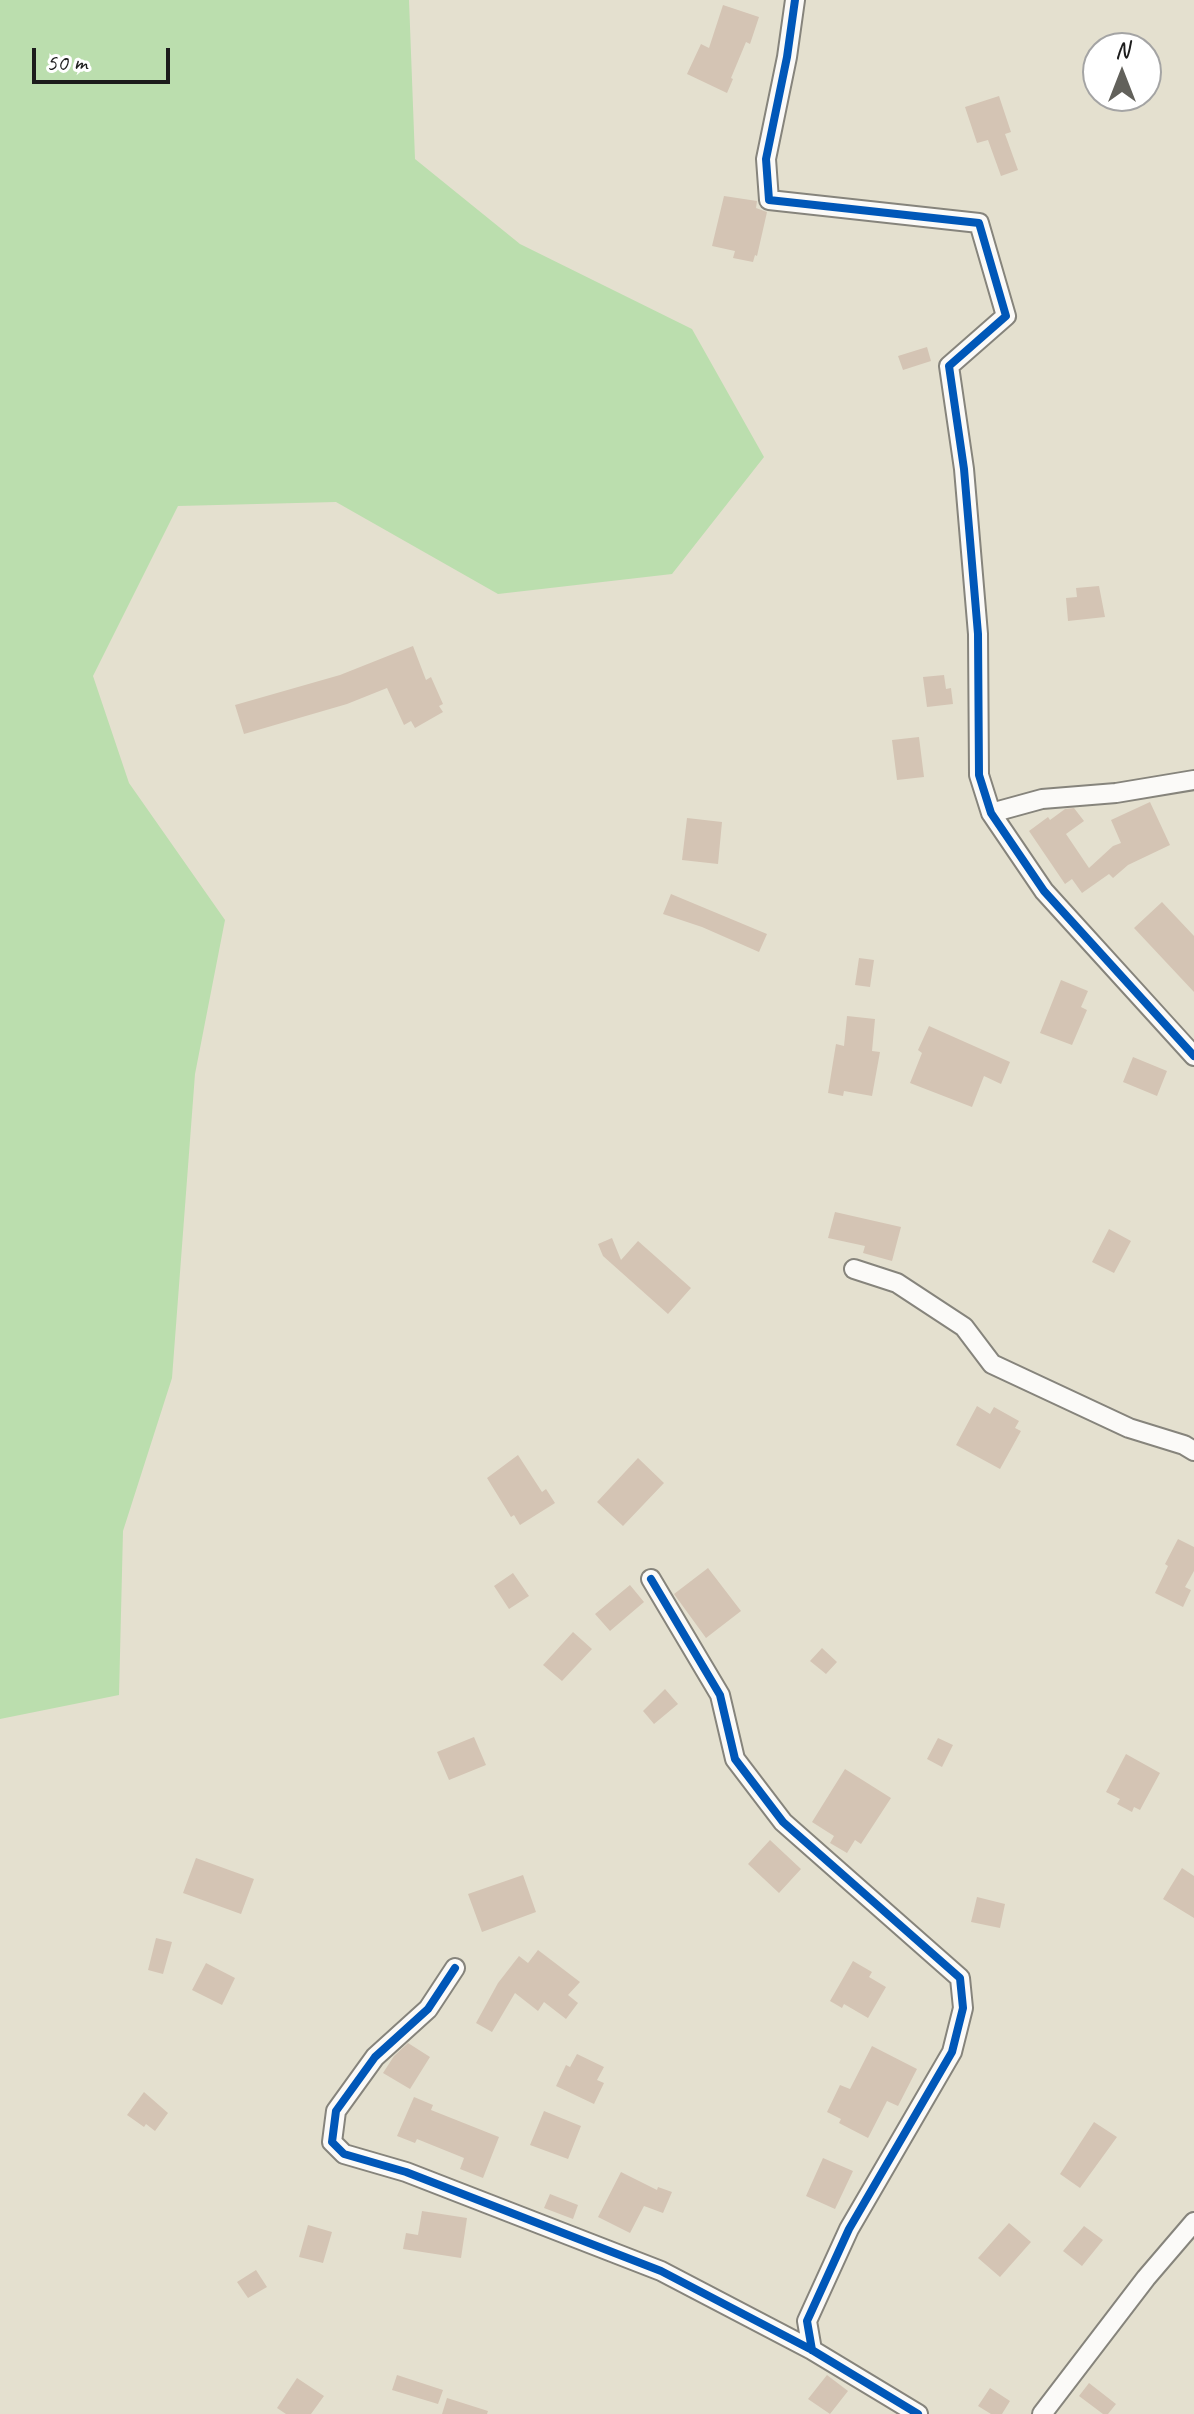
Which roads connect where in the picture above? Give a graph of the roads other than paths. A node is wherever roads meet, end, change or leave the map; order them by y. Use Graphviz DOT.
graph roads {
  1 [pos="795,0"];
  2 [pos="1194,780"];
  3 [pos="991,813"];
  4 [pos="1194,1056"];
  5 [pos="854,1269"];
  6 [pos="1194,1451"];
  7 [pos="651,1579"];
  8 [pos="455,1968"];
  9 [pos="1194,2222"];
  10 [pos="812,2350"];
  11 [pos="918,2414"];
  12 [pos="1042,2414"];
  1 -- 3 [label="street"];
  2 -- 3 [label="street"];
  3 -- 4 [label="street"];
  5 -- 6 [label="street"];
  7 -- 10 [label="street"];
  8 -- 10 [label="street"];
  9 -- 12 [label="street"];
  10 -- 11 [label="street"];
}
